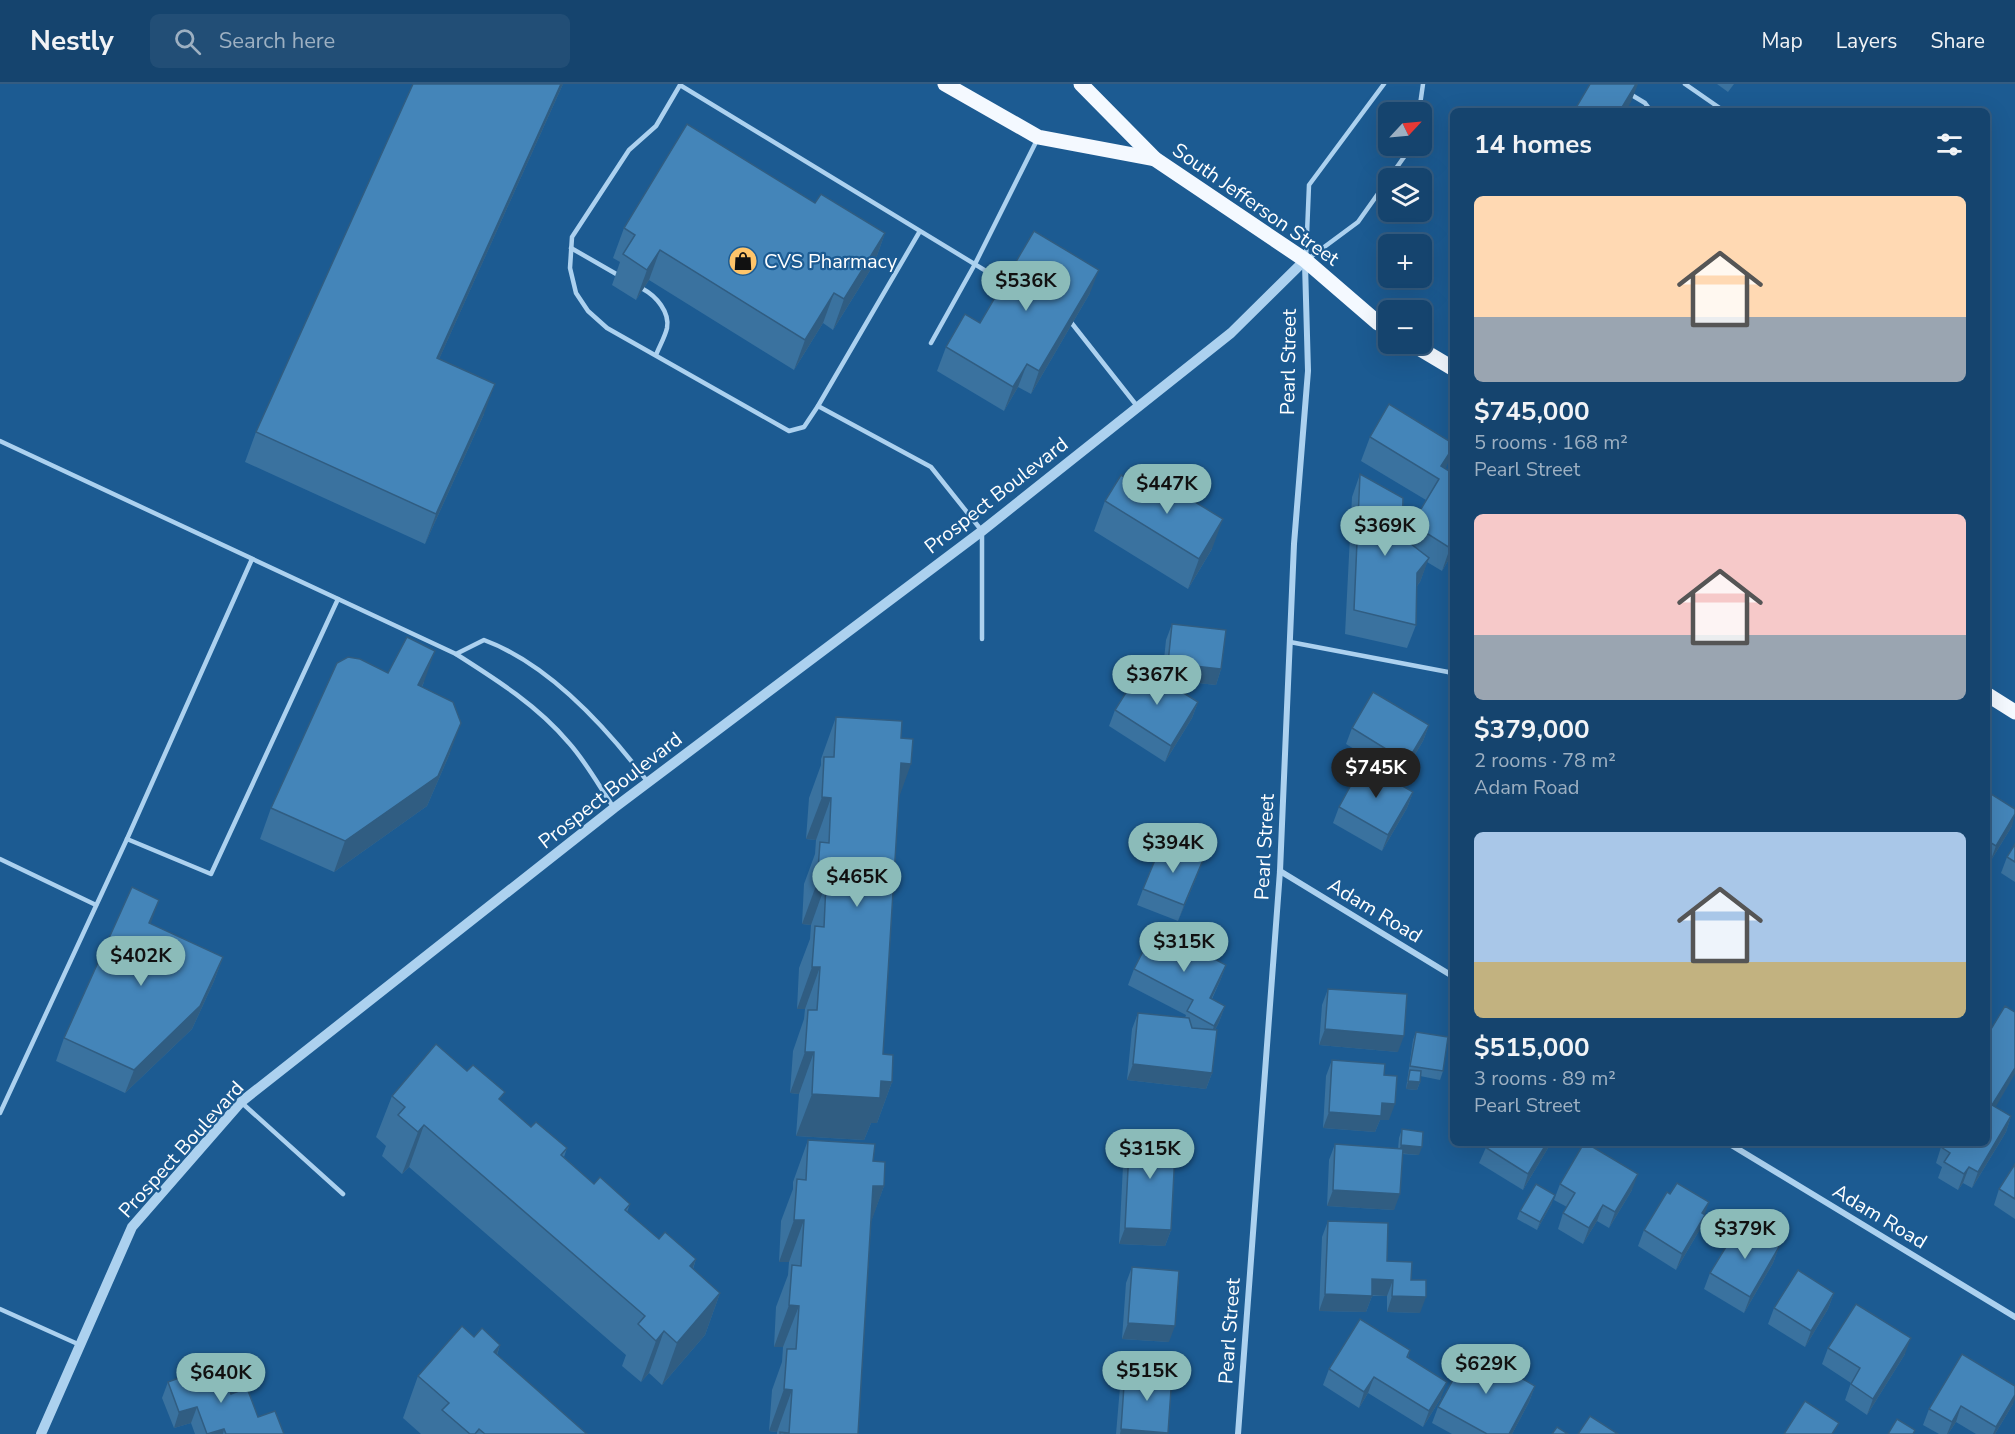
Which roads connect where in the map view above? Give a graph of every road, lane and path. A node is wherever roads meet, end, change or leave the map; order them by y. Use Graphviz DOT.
graph roads {
  1 [pos="945,84"];
  2 [pos="1081,84"];
  3 [pos="1384,84"];
  4 [pos="1424,84"];
  5 [pos="1685,84"];
  6 [pos="1625,90"];
  7 [pos="1421,102"];
  8 [pos="1649,108"];
  9 [pos="1720,108"];
  10 [pos="1038,137"];
  11 [pos="1404,156"];
  12 [pos="1155,159"];
  13 [pos="920,231"];
  14 [pos="572,248"];
  15 [pos="1305,260"];
  16 [pos="975,264"];
  17 [pos="618,275"];
  18 [pos="1014,288"];
  19 [pos="643,289"];
  20 [pos="1062,317"];
  21 [pos="1378,322"];
  22 [pos="931,343"];
  23 [pos="1429,354"];
  24 [pos="656,355"];
  25 [pos="1450,367"];
  26 [pos="819,406"];
  27 [pos="1138,407"];
  28 [pos="0,441"];
  29 [pos="982,531"];
  30 [pos="252,559"];
  31 [pos="338,599"];
  32 [pos="982,639"];
  33 [pos="1290,642"];
  34 [pos="456,654"];
  35 [pos="1450,673"];
  36 [pos="1990,696"];
  37 [pos="2015,712"];
  38 [pos="649,782"];
  39 [pos="614,808"];
  40 [pos="127,839"];
  41 [pos="0,859"];
  42 [pos="1280,872"];
  43 [pos="96,904"];
  44 [pos="1450,975"];
  45 [pos="241,1102"];
  46 [pos="0,1113"];
  47 [pos="1733,1146"];
  48 [pos="343,1194"];
  49 [pos="0,1309"];
  50 [pos="2015,1317"];
  51 [pos="80,1345"];
  52 [pos="41,1434"];
  53 [pos="1238,1434"];
  1 -- 10 [label="main road, South Jefferson Street"];
  2 -- 12 [label="main road, South Jefferson Street"];
  3 -- 15 [label="lane"];
  4 -- 7 [label="lane"];
  5 -- 9 [label="lane"];
  6 -- 8 [label="lane"];
  10 -- 12 [label="main road, South Jefferson Street"];
  10 -- 16 [label="lane"];
  11 -- 15 [label="lane"];
  12 -- 15 [label="main road, South Jefferson Street"];
  13 -- 14 [label="lane"];
  13 -- 16 [label="lane"];
  13 -- 26 [label="lane"];
  14 -- 17 [label="lane"];
  14 -- 24 [label="lane"];
  15 -- 21 [label="main road, South Jefferson Street"];
  15 -- 27 [label="street, Prospect Boulevard"];
  15 -- 33 [label="street, Pearl Street"];
  16 -- 18 [label="lane"];
  16 -- 22 [label="lane"];
  19 -- 24 [label="lane"];
  20 -- 27 [label="lane"];
  23 -- 25 [label="main road"];
  24 -- 26 [label="lane"];
  26 -- 29 [label="lane"];
  27 -- 29 [label="street, Prospect Boulevard"];
  28 -- 30 [label="lane"];
  29 -- 32 [label="lane"];
  29 -- 38 [label="street, Prospect Boulevard"];
  30 -- 31 [label="lane"];
  30 -- 40 [label="lane"];
  31 -- 34 [label="lane"];
  31 -- 40 [label="lane"];
  33 -- 35 [label="lane"];
  33 -- 42 [label="street, Pearl Street"];
  34 -- 38 [label="lane"];
  34 -- 39 [label="lane"];
  36 -- 37 [label="main road"];
  38 -- 39 [label="street, Prospect Boulevard"];
  39 -- 45 [label="street, Prospect Boulevard"];
  40 -- 43 [label="lane"];
  41 -- 43 [label="lane"];
  42 -- 44 [label="street, Adam Road"];
  42 -- 53 [label="street, Pearl Street"];
  43 -- 46 [label="lane"];
  45 -- 48 [label="lane"];
  45 -- 51 [label="street, Prospect Boulevard"];
  47 -- 50 [label="street, Adam Road"];
  49 -- 51 [label="lane"];
  51 -- 52 [label="street, Prospect Boulevard"];
}
